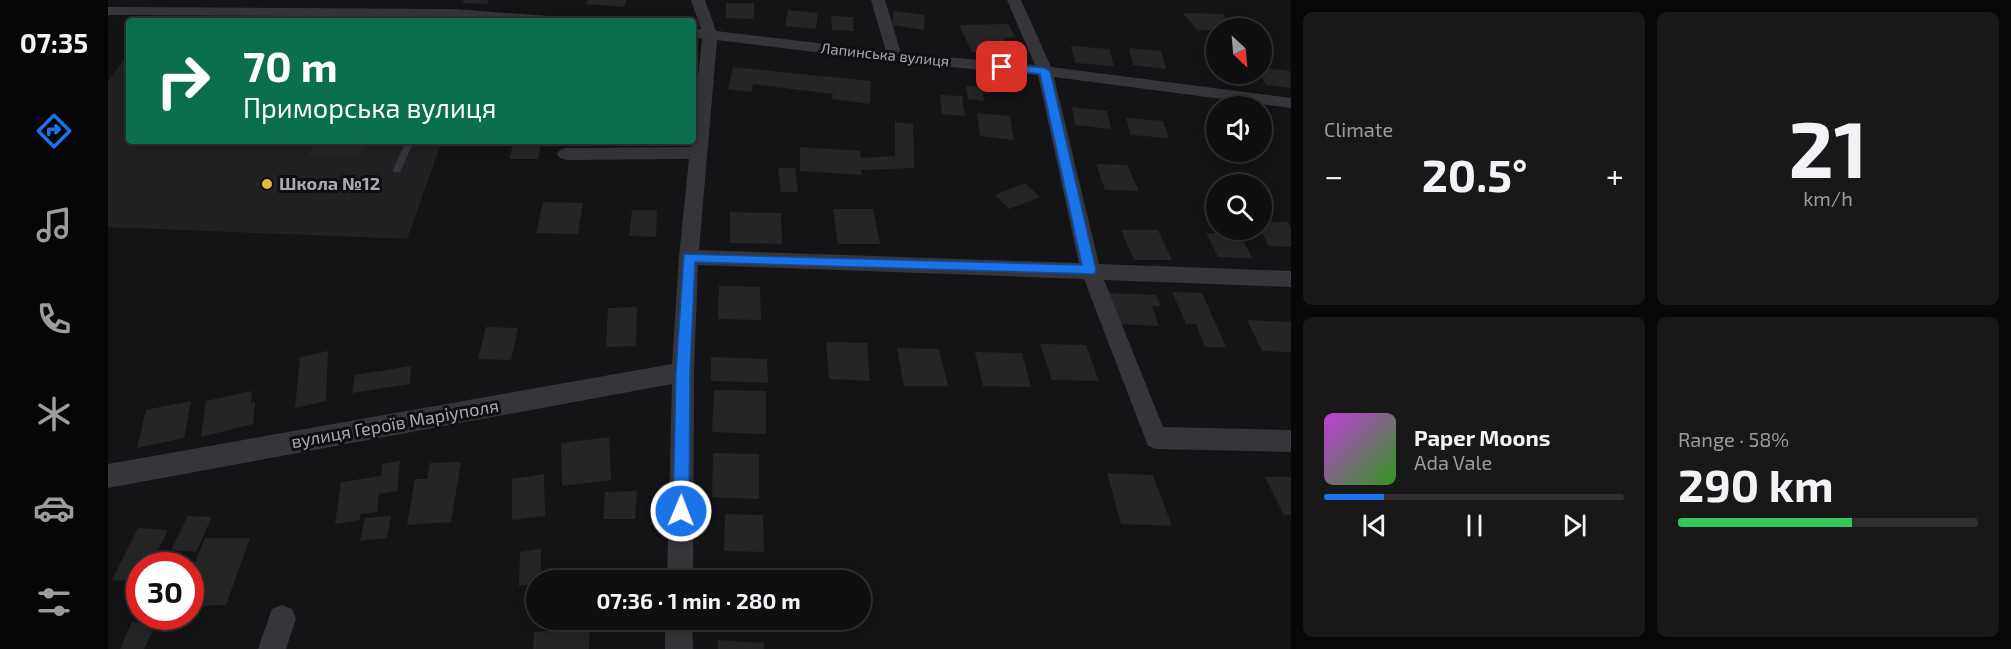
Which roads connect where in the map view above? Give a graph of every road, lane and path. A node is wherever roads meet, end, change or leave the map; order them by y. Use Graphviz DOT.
graph roads {
  1 [pos="698,0"];
  2 [pos="878,0"];
  3 [pos="1014,0"];
  4 [pos="108,11"];
  5 [pos="454,11"];
  6 [pos="530,18"];
  7 [pos="701,34"];
  8 [pos="895,57"];
  9 [pos="1045,71"];
  10 [pos="1291,103"];
  11 [pos="409,144"];
  12 [pos="566,153"];
  13 [pos="698,153"];
  14 [pos="397,170"];
  15 [pos="688,257"];
  16 [pos="1089,270"];
  17 [pos="1291,279"];
  18 [pos="683,372"];
  19 [pos="1291,441"];
  20 [pos="108,476"];
  21 [pos="680,570"];
  22 [pos="282,619"];
  23 [pos="679,630"];
  24 [pos="272,649"];
  25 [pos="679,649"];
  1 -- 7 [label="street"];
  2 -- 8 [label="street"];
  3 -- 9 [label="street"];
  4 -- 5 [label="street"];
  5 -- 6 [label="street"];
  7 -- 8 [label="street, Лапинська вулиця"];
  7 -- 13 [label="street"];
  8 -- 9 [label="street, Лапинська вулиця"];
  9 -- 10 [label="street, Лапинська вулиця"];
  9 -- 16 [label="street"];
  11 -- 14 [label="lane"];
  12 -- 13 [label="street"];
  13 -- 15 [label="street"];
  15 -- 16 [label="street"];
  15 -- 18 [label="street"];
  16 -- 17 [label="street"];
  16 -- 19 [label="street"];
  18 -- 20 [label="street, вулиця Героїв Маріуполя"];
  18 -- 21 [label="street"];
  22 -- 24 [label="street"];
  23 -- 25 [label="street"];
}
